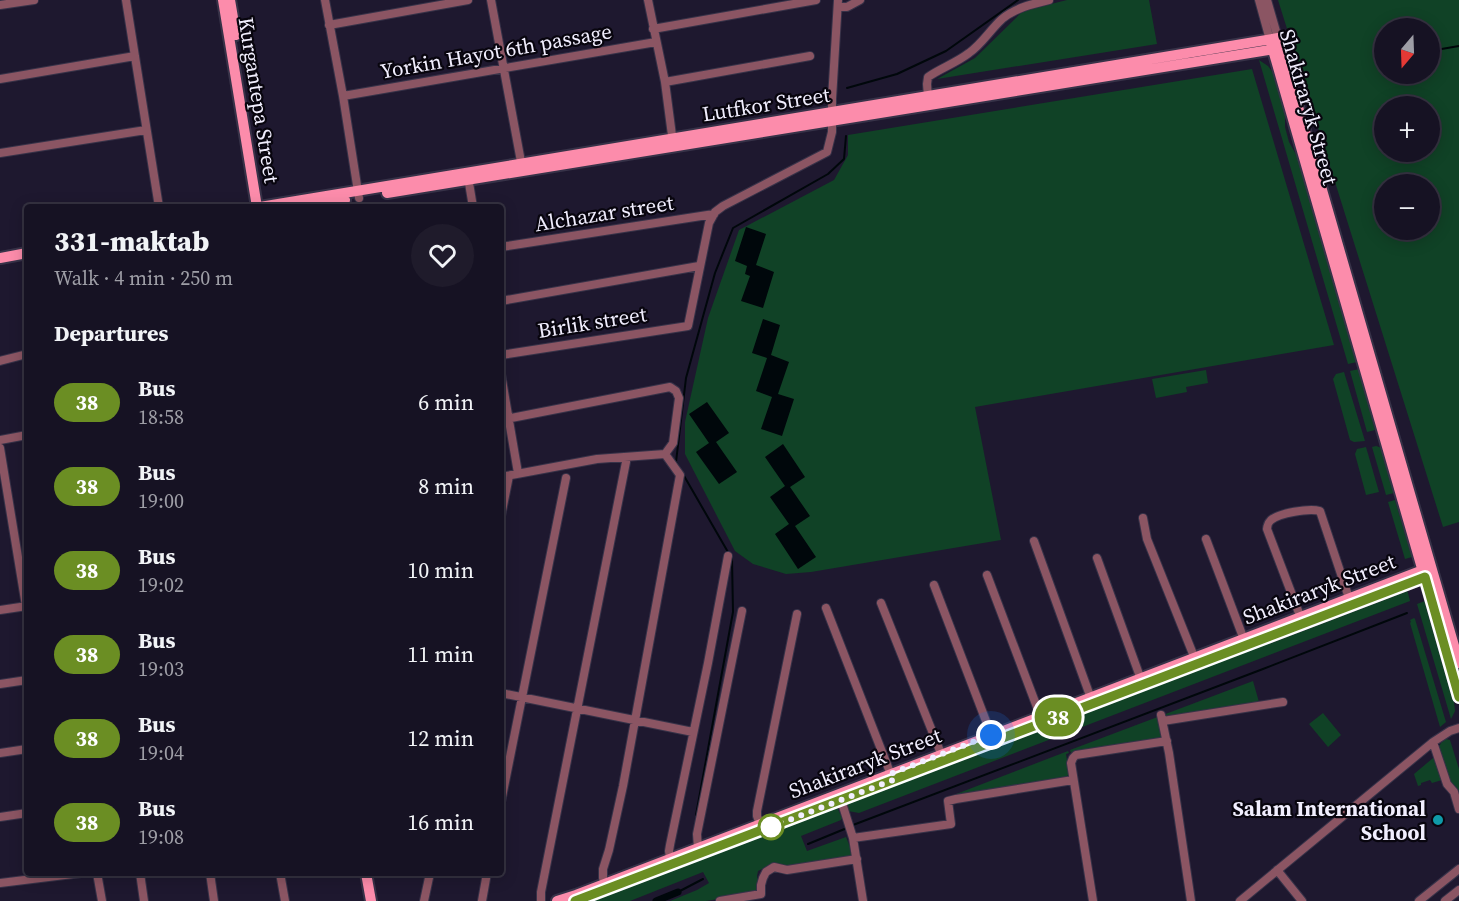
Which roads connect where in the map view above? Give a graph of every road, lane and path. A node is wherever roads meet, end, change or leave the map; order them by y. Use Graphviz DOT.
graph roads {
  1 [pos="34,0"];
  2 [pos="126,0"];
  3 [pos="223,0"];
  4 [pos="230,0"];
  5 [pos="325,0"];
  6 [pos="468,0"];
  7 [pos="491,0"];
  8 [pos="648,0"];
  9 [pos="816,0"];
  10 [pos="860,0"];
  11 [pos="1049,0"];
  12 [pos="1258,0"];
  13 [pos="1267,0"];
  14 [pos="838,3"];
  15 [pos="0,5"];
  16 [pos="329,25"];
  17 [pos="653,29"];
  18 [pos="656,42"];
  19 [pos="1275,44"];
  20 [pos="135,56"];
  21 [pos="810,56"];
  22 [pos="504,69"];
  23 [pos="0,79"];
  24 [pos="665,82"];
  25 [pos="343,96"];
  26 [pos="928,97"];
  27 [pos="832,117"];
  28 [pos="146,130"];
  29 [pos="673,143"];
  30 [pos="0,153"];
  31 [pos="522,167"];
  32 [pos="468,177"];
  33 [pos="358,194"];
  34 [pos="158,204"];
  35 [pos="260,204"];
  36 [pos="261,204"];
  37 [pos="283,204"];
  38 [pos="319,204"];
  39 [pos="472,204"];
  40 [pos="714,214"];
  41 [pos="24,247"];
  42 [pos="504,248"];
  43 [pos="0,251"];
  44 [pos="24,254"];
  45 [pos="0,258"];
  46 [pos="699,266"];
  47 [pos="504,300"];
  48 [pos="24,355"];
  49 [pos="504,355"];
  50 [pos="0,361"];
  51 [pos="505,419"];
  52 [pos="24,436"];
  53 [pos="0,440"];
  54 [pos="0,448"];
  55 [pos="665,454"];
  56 [pos="627,457"];
  57 [pos="518,473"];
  58 [pos="505,476"];
  59 [pos="566,478"];
  60 [pos="1143,518"];
  61 [pos="1206,539"];
  62 [pos="1034,541"];
  63 [pos="728,556"];
  64 [pos="1097,558"];
  65 [pos="1428,572"];
  66 [pos="987,575"];
  67 [pos="934,585"];
  68 [pos="24,588"];
  69 [pos="1350,602"];
  70 [pos="881,603"];
  71 [pos="24,606"];
  72 [pos="826,608"];
  73 [pos="0,610"];
  74 [pos="742,611"];
  75 [pos="797,614"];
  76 [pos="1302,620"];
  77 [pos="1245,642"];
  78 [pos="1196,661"];
  79 [pos="1459,663"];
  80 [pos="24,680"];
  81 [pos="1142,682"];
  82 [pos="0,684"];
  83 [pos="504,694"];
  84 [pos="1459,697"];
  85 [pos="521,698"];
  86 [pos="1091,701"];
  87 [pos="1282,702"];
  88 [pos="578,709"];
  89 [pos="1042,720"];
  90 [pos="634,721"];
  91 [pos="1459,728"];
  92 [pos="693,732"];
  93 [pos="993,739"];
  94 [pos="1167,741"];
  95 [pos="1433,742"];
  96 [pos="24,749"];
  97 [pos="0,753"];
  98 [pos="943,758"];
  99 [pos="891,777"];
  100 [pos="1073,780"];
  101 [pos="504,786"];
  102 [pos="841,800"];
  103 [pos="1459,809"];
  104 [pos="24,813"];
  105 [pos="0,817"];
  106 [pos="761,827"];
  107 [pos="851,831"];
  108 [pos="698,848"];
  109 [pos="857,859"];
  110 [pos="671,862"];
  111 [pos="1459,869"];
  112 [pos="1277,870"];
  113 [pos="57,876"];
  114 [pos="98,876"];
  115 [pos="140,876"];
  116 [pos="210,876"];
  117 [pos="281,876"];
  118 [pos="367,876"];
  119 [pos="373,876"];
  120 [pos="429,876"];
  121 [pos="486,876"];
  122 [pos="0,883"];
  123 [pos="606,887"];
  124 [pos="1459,890"];
  125 [pos="102,901"];
  126 [pos="144,901"];
  127 [pos="214,901"];
  128 [pos="285,901"];
  129 [pos="371,901"];
  130 [pos="377,901"];
  131 [pos="424,901"];
  132 [pos="482,901"];
  133 [pos="541,901"];
  134 [pos="557,901"];
  135 [pos="575,901"];
  136 [pos="720,901"];
  137 [pos="863,901"];
  138 [pos="1093,901"];
  139 [pos="1191,901"];
  140 [pos="1240,901"];
  141 [pos="1302,901"];
  142 [pos="1419,901"];
  143 [pos="1445,901"];
  1 -- 15 [label="street"];
  2 -- 20 [label="street"];
  3 -- 35 [label="main road, Kurgantepa Street"];
  4 -- 36 [label="main road, Kurgantepa Street"];
  5 -- 16 [label="street"];
  6 -- 16 [label="street"];
  7 -- 22 [label="street"];
  8 -- 17 [label="street"];
  9 -- 17 [label="street"];
  10 -- 14 [label="street"];
  11 -- 26 [label="street"];
  12 -- 19 [label="street, Shakiraryk Street"];
  13 -- 19 [label="street, Shakiraryk Street"];
  14 -- 27 [label="street"];
  16 -- 25 [label="street"];
  17 -- 18 [label="street"];
  18 -- 22 [label="street, Yorkin Hayot 6th passage"];
  18 -- 24 [label="street"];
  19 -- 26 [label="main road, Lutfkor Street"];
  19 -- 27 [label="main road, Lutfkor Street"];
  19 -- 65 [label="main road, Shakiraryk Street"];
  20 -- 23 [label="street"];
  20 -- 28 [label="street"];
  21 -- 24 [label="street"];
  22 -- 25 [label="street, Yorkin Hayot 6th passage"];
  22 -- 31 [label="street"];
  24 -- 29 [label="street"];
  25 -- 33 [label="street"];
  26 -- 27 [label="main road, Lutfkor Street"];
  27 -- 29 [label="main road, Lutfkor Street"];
  27 -- 40 [label="street"];
  28 -- 30 [label="street"];
  28 -- 34 [label="street"];
  29 -- 31 [label="main road, Lutfkor Street"];
  31 -- 32 [label="main road, Lutfkor Street"];
  32 -- 33 [label="main road, Lutfkor Street"];
  32 -- 39 [label="street"];
  33 -- 37 [label="main road, Lutfkor Street"];
  33 -- 38 [label="main road, Lutfkor Street"];
  40 -- 42 [label="street, Alchazar street"];
  40 -- 46 [label="street"];
  41 -- 43 [label="main road"];
  44 -- 45 [label="main road"];
  46 -- 47 [label="street"];
  46 -- 49 [label="street, Birlik street"];
  48 -- 50 [label="street"];
  51 -- 55 [label="street"];
  51 -- 57 [label="street"];
  52 -- 53 [label="street"];
  54 -- 68 [label="street"];
  55 -- 56 [label="street"];
  55 -- 90 [label="street"];
  56 -- 57 [label="street"];
  56 -- 88 [label="street"];
  57 -- 58 [label="street"];
  59 -- 85 [label="street"];
  60 -- 78 [label="street"];
  61 -- 77 [label="street"];
  62 -- 86 [label="street"];
  63 -- 92 [label="street"];
  64 -- 81 [label="street"];
  65 -- 69 [label="main road, Shakiraryk Street"];
  65 -- 79 [label="main road, Shakiraryk Street"];
  65 -- 84 [label="main road, Shakiraryk Street"];
  66 -- 89 [label="street"];
  67 -- 93 [label="street"];
  69 -- 76 [label="main road, Shakiraryk Street"];
  69 -- 76 [label="street"];
  70 -- 98 [label="street"];
  71 -- 73 [label="street"];
  72 -- 99 [label="street"];
  74 -- 108 [label="street"];
  75 -- 106 [label="street"];
  76 -- 77 [label="main road, Shakiraryk Street"];
  77 -- 78 [label="main road, Shakiraryk Street"];
  78 -- 81 [label="main road, Shakiraryk Street"];
  80 -- 82 [label="street"];
  81 -- 86 [label="main road, Shakiraryk Street"];
  83 -- 85 [label="street"];
  85 -- 88 [label="street"];
  85 -- 101 [label="street"];
  86 -- 89 [label="main road, Shakiraryk Street"];
  87 -- 94 [label="street"];
  88 -- 90 [label="street"];
  88 -- 133 [label="street"];
  89 -- 93 [label="main road, Shakiraryk Street"];
  90 -- 92 [label="street"];
  90 -- 123 [label="street"];
  91 -- 95 [label="street"];
  92 -- 110 [label="street"];
  93 -- 98 [label="main road, Shakiraryk Street"];
  94 -- 100 [label="street"];
  94 -- 139 [label="street"];
  95 -- 103 [label="street"];
  95 -- 112 [label="street"];
  96 -- 97 [label="street"];
  98 -- 99 [label="main road, Shakiraryk Street"];
  99 -- 102 [label="main road, Shakiraryk Street"];
  99 -- 106 [label="main road, Shakiraryk Street"];
  100 -- 107 [label="street"];
  100 -- 138 [label="street"];
  102 -- 106 [label="main road, Shakiraryk Street"];
  102 -- 107 [label="street"];
  104 -- 105 [label="street"];
  106 -- 108 [label="main road, Shakiraryk Street"];
  106 -- 110 [label="main road, Shakiraryk Street"];
  107 -- 109 [label="street"];
  108 -- 110 [label="main road, Shakiraryk Street"];
  109 -- 136 [label="street"];
  109 -- 137 [label="street"];
  110 -- 123 [label="main road, Shakiraryk Street"];
  111 -- 142 [label="street"];
  112 -- 140 [label="street"];
  112 -- 141 [label="street"];
  113 -- 122 [label="street"];
  114 -- 125 [label="street"];
  115 -- 126 [label="street"];
  116 -- 127 [label="street"];
  117 -- 128 [label="street"];
  118 -- 129 [label="main road"];
  119 -- 130 [label="main road"];
  120 -- 131 [label="street"];
  121 -- 132 [label="street"];
  123 -- 134 [label="main road, Shakiraryk Street"];
  123 -- 135 [label="main road, Shakiraryk Street"];
  124 -- 143 [label="street"];
}
